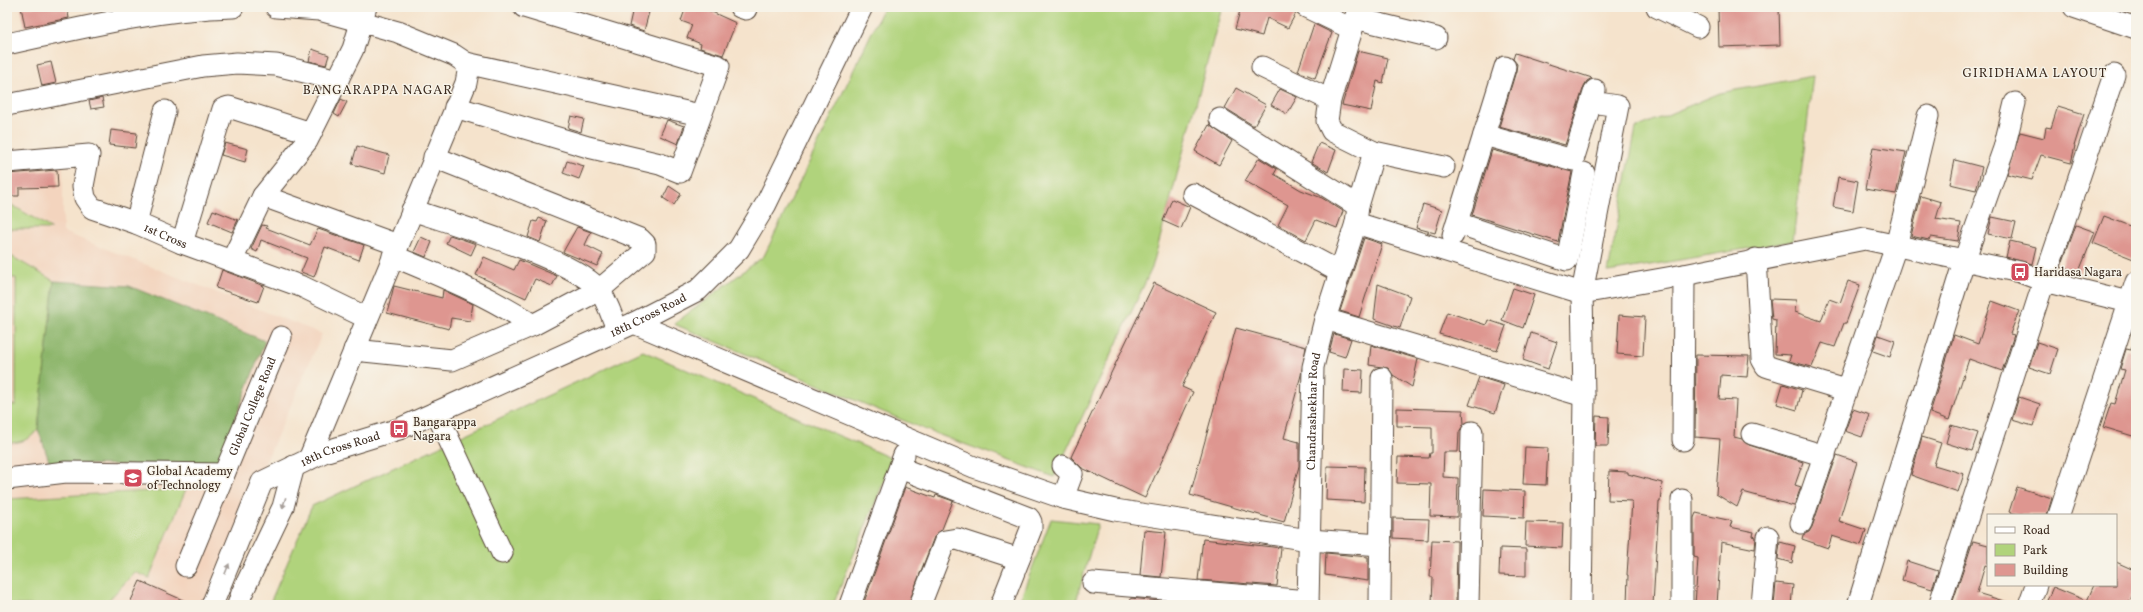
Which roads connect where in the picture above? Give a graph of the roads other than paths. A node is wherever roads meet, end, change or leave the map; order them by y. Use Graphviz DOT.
graph roads {
  1 [pos="233,7"];
  2 [pos="276,7"];
  3 [pos="524,7"];
  4 [pos="862,7"];
  5 [pos="1306,7"];
  6 [pos="1657,7"];
  7 [pos="2074,7"];
  8 [pos="364,14"];
  9 [pos="1355,18"];
  10 [pos="1698,27"];
  11 [pos="2136,28"];
  12 [pos="1436,38"];
  13 [pos="7,44"];
  14 [pos="466,63"];
  15 [pos="1262,67"];
  16 [pos="1505,67"];
  17 [pos="2114,75"];
  18 [pos="338,80"];
  19 [pos="1330,100"];
  20 [pos="2015,103"];
  21 [pos="7,104"];
  22 [pos="455,107"];
  23 [pos="165,111"];
  24 [pos="700,114"];
  25 [pos="1928,116"];
  26 [pos="1220,119"];
  27 [pos="311,133"];
  28 [pos="1484,135"];
  29 [pos="1374,152"];
  30 [pos="434,157"];
  31 [pos="7,162"];
  32 [pos="1444,167"];
  33 [pos="1584,173"];
  34 [pos="1192,194"];
  35 [pos="263,196"];
  36 [pos="1579,202"];
  37 [pos="1599,205"];
  38 [pos="412,210"];
  39 [pos="1357,214"];
  40 [pos="136,223"];
  41 [pos="1457,223"];
  42 [pos="182,243"];
  43 [pos="1896,246"];
  44 [pos="1536,250"];
  45 [pos="396,251"];
  46 [pos="1448,251"];
  47 [pos="1579,256"];
  48 [pos="1756,259"];
  49 [pos="232,260"];
  50 [pos="1964,261"];
  51 [pos="1340,272"];
  52 [pos="1684,275"];
  53 [pos="1530,276"];
  54 [pos="2044,281"];
  55 [pos="2136,282"];
  56 [pos="599,290"];
  57 [pos="1582,293"];
  58 [pos="2133,304"];
  59 [pos="367,318"];
  60 [pos="1325,319"];
  61 [pos="533,325"];
  62 [pos="625,326"];
  63 [pos="281,337"];
  64 [pos="354,350"];
  65 [pos="1382,378"];
  66 [pos="1845,390"];
  67 [pos="1584,396"];
  68 [pos="436,412"];
  69 [pos="1472,432"];
  70 [pos="1752,434"];
  71 [pos="1683,440"];
  72 [pos="915,442"];
  73 [pos="1825,456"];
  74 [pos="301,462"];
  75 [pos="1063,466"];
  76 [pos="905,470"];
  77 [pos="224,474"];
  78 [pos="7,479"];
  79 [pos="1063,498"];
  80 [pos="1682,500"];
  81 [pos="2059,514"];
  82 [pos="1801,523"];
  83 [pos="1768,537"];
  84 [pos="1310,540"];
  85 [pos="1381,545"];
  86 [pos="502,554"];
  87 [pos="1020,559"];
  88 [pos="186,566"];
  89 [pos="1093,583"];
  90 [pos="2036,586"];
  91 [pos="1941,600"];
  92 [pos="1308,603"];
  93 [pos="212,605"];
  94 [pos="238,605"];
  95 [pos="850,605"];
  96 [pos="920,605"];
  97 [pos="1001,605"];
  98 [pos="1380,605"];
  99 [pos="1468,605"];
  100 [pos="1581,605"];
  101 [pos="1682,605"];
  102 [pos="1762,605"];
  103 [pos="1858,605"];
  104 [pos="2029,605"];
  1 -- 13 [label="street"];
  2 -- 8 [label="street"];
  3 -- 24 [label="street"];
  4 -- 62 [label="street, 18th Cross Road"];
  5 -- 9 [label="street"];
  6 -- 10 [label="street"];
  7 -- 11 [label="street"];
  8 -- 14 [label="street"];
  8 -- 18 [label="street"];
  9 -- 12 [label="street"];
  9 -- 19 [label="street"];
  14 -- 22 [label="street"];
  14 -- 24 [label="street"];
  15 -- 19 [label="street"];
  16 -- 28 [label="street"];
  17 -- 54 [label="street"];
  18 -- 21 [label="street"];
  18 -- 27 [label="street"];
  19 -- 29 [label="street"];
  20 -- 50 [label="street"];
  22 -- 24 [label="street"];
  22 -- 30 [label="street"];
  23 -- 40 [label="street"];
  25 -- 43 [label="street"];
  26 -- 39 [label="street"];
  27 -- 35 [label="street"];
  27 -- 42 [label="street"];
  28 -- 37 [label="street"];
  28 -- 41 [label="street"];
  29 -- 32 [label="street"];
  29 -- 39 [label="street, Chandrashekhar Road"];
  30 -- 38 [label="street"];
  30 -- 56 [label="street"];
  31 -- 40 [label="street, 1st Cross"];
  33 -- 36 [label="street"];
  34 -- 51 [label="street"];
  35 -- 45 [label="street"];
  35 -- 49 [label="street"];
  36 -- 37 [label="street"];
  36 -- 47 [label="street"];
  37 -- 47 [label="street"];
  38 -- 45 [label="street"];
  38 -- 56 [label="street"];
  39 -- 46 [label="street"];
  39 -- 51 [label="street, Chandrashekhar Road"];
  40 -- 42 [label="street, 1st Cross"];
  41 -- 44 [label="street"];
  41 -- 46 [label="street"];
  42 -- 49 [label="street, 1st Cross"];
  43 -- 48 [label="street"];
  43 -- 50 [label="street"];
  43 -- 66 [label="street"];
  44 -- 47 [label="street"];
  44 -- 53 [label="street"];
  45 -- 59 [label="street"];
  45 -- 61 [label="street"];
  46 -- 53 [label="street"];
  47 -- 57 [label="street"];
  48 -- 52 [label="street"];
  48 -- 66 [label="street"];
  49 -- 59 [label="street, 1st Cross"];
  50 -- 54 [label="street"];
  50 -- 103 [label="street"];
  51 -- 60 [label="street, Chandrashekhar Road"];
  52 -- 57 [label="street"];
  52 -- 71 [label="street"];
  53 -- 57 [label="street"];
  54 -- 58 [label="street"];
  54 -- 91 [label="street"];
  55 -- 58 [label="street"];
  56 -- 61 [label="street"];
  56 -- 62 [label="street"];
  57 -- 67 [label="street"];
  58 -- 81 [label="street"];
  59 -- 64 [label="street"];
  60 -- 67 [label="street"];
  60 -- 84 [label="street, Chandrashekhar Road"];
  61 -- 64 [label="street"];
  62 -- 68 [label="street, 18th Cross Road"];
  62 -- 72 [label="street"];
  63 -- 77 [label="street, Global College Road"];
  64 -- 74 [label="street"];
  65 -- 85 [label="street"];
  66 -- 73 [label="street"];
  67 -- 100 [label="street"];
  68 -- 74 [label="street, 18th Cross Road"];
  68 -- 86 [label="street"];
  69 -- 99 [label="street"];
  70 -- 73 [label="street"];
  72 -- 76 [label="street"];
  72 -- 79 [label="street"];
  73 -- 82 [label="street"];
  93 -- 74 [label="street, 18th Cross Road, one-way"];
  74 -- 94 [label="street, 18th Cross Road, one-way"];
  75 -- 79 [label="street"];
  76 -- 87 [label="street"];
  76 -- 95 [label="street"];
  77 -- 78 [label="street"];
  77 -- 88 [label="street, Global College Road"];
  79 -- 84 [label="street"];
  80 -- 101 [label="street"];
  83 -- 102 [label="street"];
  84 -- 85 [label="street"];
  84 -- 92 [label="street, Chandrashekhar Road"];
  85 -- 98 [label="street"];
  87 -- 96 [label="street"];
  87 -- 97 [label="street"];
  89 -- 92 [label="street"];
  90 -- 104 [label="street"];
}
